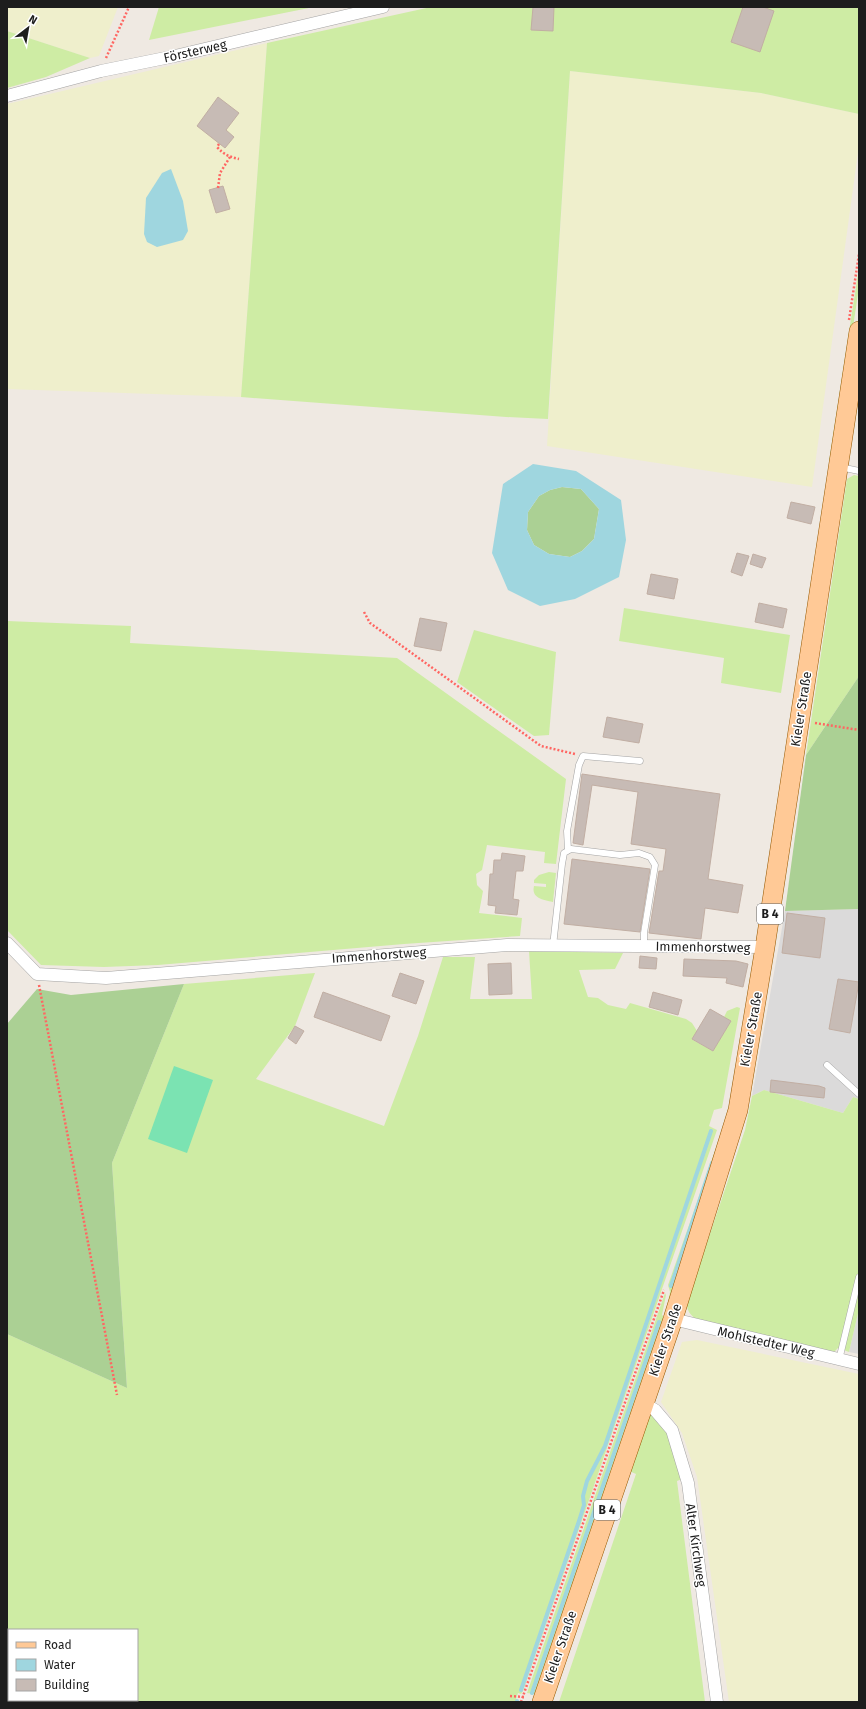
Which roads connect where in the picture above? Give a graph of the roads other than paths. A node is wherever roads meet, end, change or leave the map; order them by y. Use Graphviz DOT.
graph roads {
  1 [pos="383,7"];
  2 [pos="7,96"];
  3 [pos="859,331"];
  4 [pos="839,467"];
  5 [pos="859,471"];
  6 [pos="640,761"];
  7 [pos="568,850"];
  8 [pos="7,943"];
  9 [pos="553,946"];
  10 [pos="644,946"];
  11 [pos="765,947"];
  12 [pos="827,1065"];
  13 [pos="859,1094"];
  14 [pos="859,1277"];
  15 [pos="673,1319"];
  16 [pos="839,1360"];
  17 [pos="859,1364"];
  18 [pos="643,1403"];
  19 [pos="542,1702"];
  20 [pos="717,1702"];
  1 -- 2 [label="street, Försterweg"];
  3 -- 4 [label="main road, Kieler Straße / B 4"];
  4 -- 5 [label="lane"];
  4 -- 11 [label="main road, Kieler Straße / B 4"];
  6 -- 7 [label="lane"];
  7 -- 9 [label="lane"];
  7 -- 10 [label="lane"];
  8 -- 9 [label="street, Immenhorstweg"];
  9 -- 10 [label="street, Immenhorstweg"];
  10 -- 11 [label="street, Immenhorstweg"];
  11 -- 15 [label="main road, Kieler Straße / B 4"];
  12 -- 13 [label="lane"];
  14 -- 16 [label="lane"];
  15 -- 16 [label="street, Mohlstedter Weg"];
  15 -- 18 [label="main road, Kieler Straße / B 4"];
  16 -- 17 [label="street, Mohlstedter Weg"];
  18 -- 19 [label="main road, Kieler Straße / B 4"];
  18 -- 20 [label="street, Alter Kirchweg"];
}
